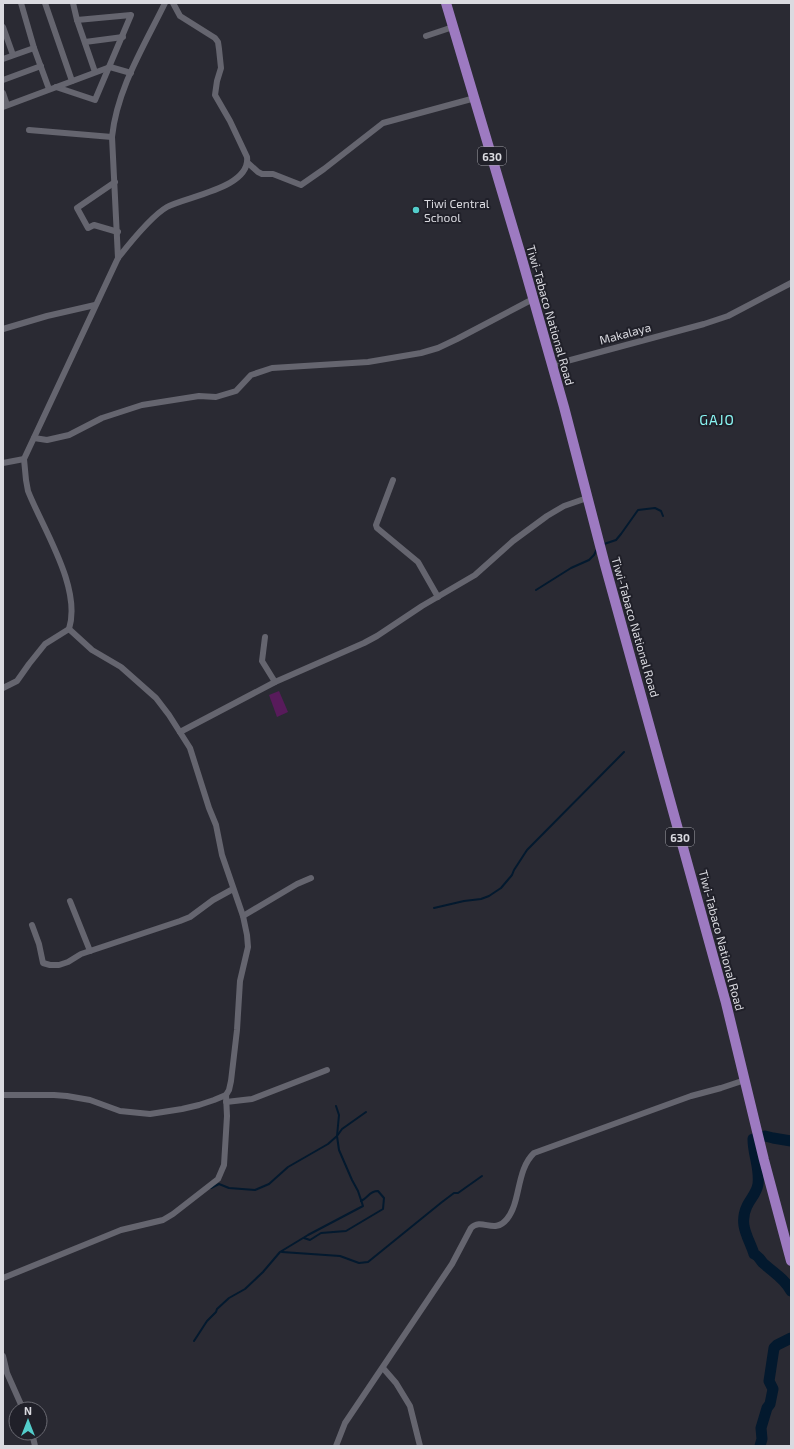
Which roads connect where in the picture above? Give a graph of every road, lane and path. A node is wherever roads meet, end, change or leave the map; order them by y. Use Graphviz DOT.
graph roads {
  1 [pos="21,3"];
  2 [pos="45,3"];
  3 [pos="74,3"];
  4 [pos="165,3"];
  5 [pos="173,3"];
  6 [pos="446,3"];
  7 [pos="77,20"];
  8 [pos="3,27"];
  9 [pos="453,27"];
  10 [pos="426,36"];
  11 [pos="123,37"];
  12 [pos="85,42"];
  13 [pos="34,48"];
  14 [pos="13,55"];
  15 [pos="3,59"];
  16 [pos="41,66"];
  17 [pos="110,67"];
  18 [pos="95,72"];
  19 [pos="132,72"];
  20 [pos="3,80"];
  21 [pos="72,81"];
  22 [pos="52,88"];
  23 [pos="3,93"];
  24 [pos="475,98"];
  25 [pos="5,106"];
  26 [pos="28,130"];
  27 [pos="112,137"];
  28 [pos="248,162"];
  29 [pos="115,182"];
  30 [pos="118,232"];
  31 [pos="118,258"];
  32 [pos="791,284"];
  33 [pos="533,299"];
  34 [pos="95,305"];
  35 [pos="3,329"];
  36 [pos="552,365"];
  37 [pos="34,438"];
  38 [pos="24,459"];
  39 [pos="3,463"];
  40 [pos="393,480"];
  41 [pos="587,498"];
  42 [pos="438,597"];
  43 [pos="69,629"];
  44 [pos="265,637"];
  45 [pos="275,682"];
  46 [pos="3,688"];
  47 [pos="180,732"];
  48 [pos="311,878"];
  49 [pos="233,889"];
  50 [pos="70,901"];
  51 [pos="242,916"];
  52 [pos="32,924"];
  53 [pos="90,951"];
  54 [pos="327,1070"];
  55 [pos="745,1080"];
  56 [pos="226,1095"];
  57 [pos="3,1096"];
  58 [pos="226,1102"];
  59 [pos="791,1261"];
  60 [pos="3,1278"];
  61 [pos="3,1356"];
  62 [pos="383,1368"];
  63 [pos="19,1401"];
  64 [pos="336,1446"];
  65 [pos="420,1446"];
  1 -- 13 [label="street"];
  2 -- 21 [label="street"];
  3 -- 7 [label="street"];
  4 -- 19 [label="street"];
  5 -- 28 [label="street"];
  6 -- 9 [label="main road, Tiwi-Tabaco National Road / 630"];
  7 -- 11 [label="street"];
  7 -- 12 [label="street"];
  8 -- 14 [label="street"];
  9 -- 10 [label="street"];
  9 -- 24 [label="main road, Tiwi-Tabaco National Road / 630"];
  11 -- 12 [label="street"];
  11 -- 17 [label="street"];
  12 -- 18 [label="street"];
  13 -- 14 [label="street"];
  13 -- 16 [label="street"];
  14 -- 15 [label="street"];
  16 -- 20 [label="street"];
  16 -- 22 [label="street"];
  17 -- 18 [label="street"];
  17 -- 19 [label="street"];
  17 -- 22 [label="street"];
  18 -- 21 [label="street"];
  19 -- 27 [label="street"];
  21 -- 22 [label="street"];
  22 -- 25 [label="street"];
  23 -- 25 [label="street"];
  24 -- 28 [label="street"];
  24 -- 33 [label="main road, Tiwi-Tabaco National Road / 630"];
  26 -- 27 [label="street"];
  27 -- 29 [label="street"];
  28 -- 31 [label="street"];
  29 -- 30 [label="street"];
  29 -- 30 [label="street"];
  30 -- 31 [label="street"];
  31 -- 34 [label="street"];
  32 -- 36 [label="street, Makalaya"];
  33 -- 36 [label="main road, Tiwi-Tabaco National Road / 630"];
  33 -- 37 [label="street"];
  34 -- 35 [label="street"];
  34 -- 37 [label="street"];
  36 -- 41 [label="main road, Tiwi-Tabaco National Road / 630"];
  37 -- 38 [label="street"];
  38 -- 39 [label="street"];
  38 -- 43 [label="street"];
  40 -- 42 [label="street"];
  41 -- 42 [label="street"];
  41 -- 55 [label="main road, Tiwi-Tabaco National Road / 630"];
  42 -- 45 [label="street"];
  43 -- 46 [label="street"];
  43 -- 47 [label="street"];
  44 -- 45 [label="street"];
  45 -- 47 [label="street"];
  47 -- 49 [label="street"];
  48 -- 51 [label="street"];
  49 -- 51 [label="street"];
  49 -- 53 [label="street"];
  50 -- 53 [label="street"];
  51 -- 56 [label="street"];
  52 -- 53 [label="street"];
  54 -- 58 [label="street"];
  55 -- 59 [label="main road, Tiwi-Tabaco National Road / 630"];
  55 -- 62 [label="street"];
  56 -- 57 [label="street"];
  56 -- 58 [label="street"];
  58 -- 60 [label="street"];
  61 -- 63 [label="street"];
  62 -- 64 [label="street"];
  62 -- 65 [label="street"];
}
